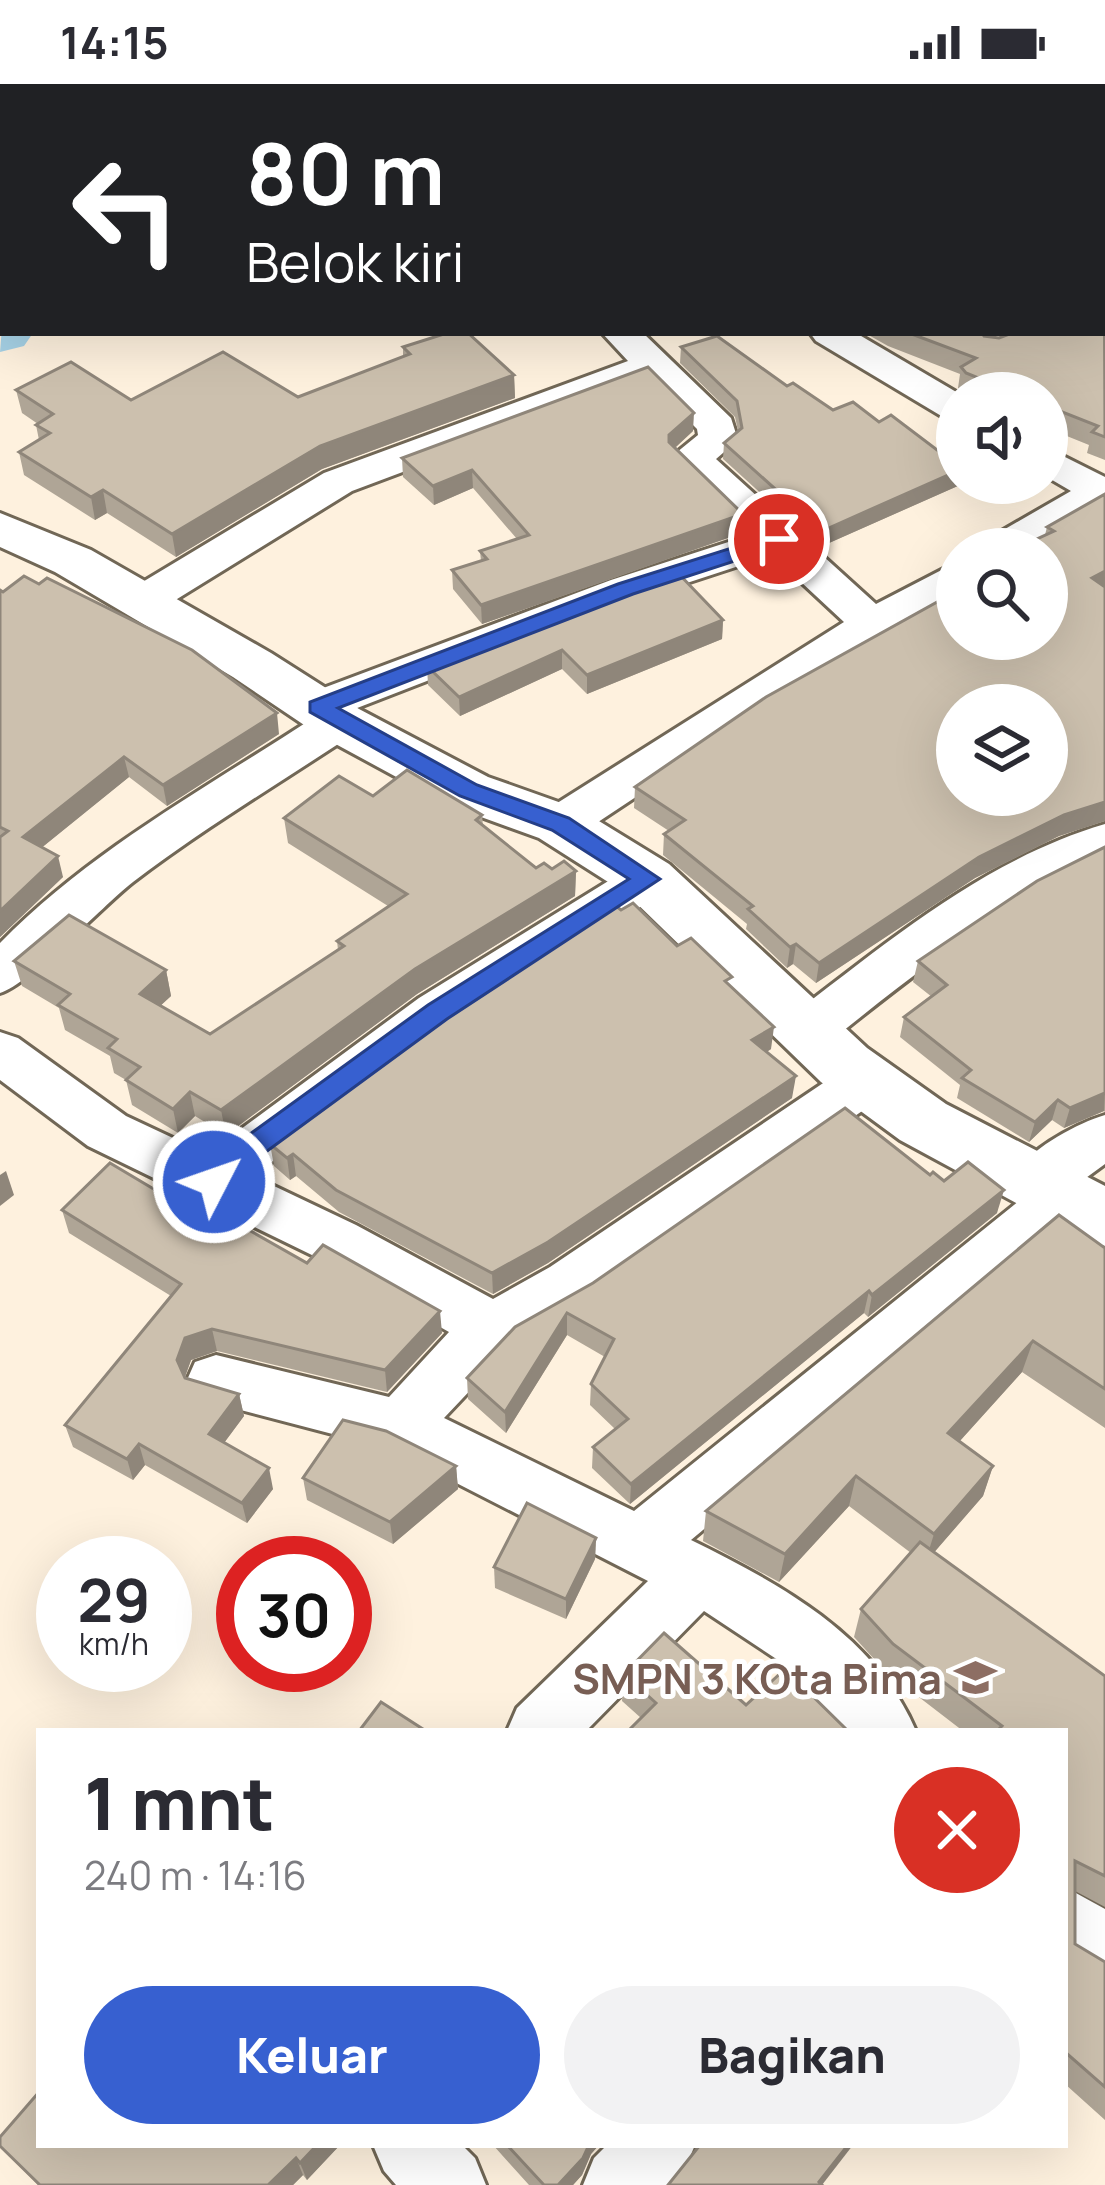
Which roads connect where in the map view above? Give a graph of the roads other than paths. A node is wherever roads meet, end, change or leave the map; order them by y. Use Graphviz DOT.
graph roads {
  1 [pos="624,336"];
  2 [pos="834,336"];
  3 [pos="655,364"];
  4 [pos="936,397"];
  5 [pos="1068,471"];
  6 [pos="1103,490"];
  7 [pos="0,528"];
  8 [pos="1037,528"];
  9 [pos="779,539"];
  10 [pos="936,588"];
  11 [pos="141,602"];
  12 [pos="873,625"];
  13 [pos="329,715"];
  14 [pos="560,824"];
  15 [pos="1105,841"];
  16 [pos="648,879"];
  17 [pos="0,974"];
  18 [pos="806,1032"];
  19 [pos="0,1052"];
  20 [pos="866,1082"];
  21 [pos="1105,1136"];
  22 [pos="214,1182"];
  23 [pos="1067,1200"];
  24 [pos="493,1328"];
  25 [pos="216,1380"];
  26 [pos="402,1426"];
  27 [pos="639,1545"];
  28 [pos="698,1575"];
  29 [pos="543,1728"];
  30 [pos="882,1728"];
  31 [pos="1068,1924"];
  32 [pos="1105,1953"];
  33 [pos="413,2148"];
  34 [pos="655,2148"];
  35 [pos="448,2185"];
  36 [pos="621,2185"];
  1 -- 3 [label="street"];
  2 -- 4 [label="street"];
  3 -- 9 [label="street"];
  3 -- 11 [label="street"];
  5 -- 6 [label="street"];
  6 -- 8 [label="street"];
  7 -- 11 [label="highway"];
  9 -- 12 [label="street"];
  9 -- 13 [label="street"];
  10 -- 12 [label="street"];
  11 -- 13 [label="highway"];
  12 -- 14 [label="street"];
  13 -- 14 [label="highway"];
  13 -- 17 [label="street"];
  14 -- 16 [label="highway"];
  15 -- 18 [label="street"];
  16 -- 18 [label="highway"];
  16 -- 22 [label="street"];
  18 -- 20 [label="highway"];
  19 -- 22 [label="street"];
  20 -- 23 [label="highway"];
  20 -- 24 [label="street"];
  21 -- 23 [label="street"];
  22 -- 24 [label="street"];
  23 -- 27 [label="street"];
  24 -- 26 [label="street"];
  25 -- 26 [label="street"];
  26 -- 27 [label="street"];
  27 -- 28 [label="street"];
  28 -- 29 [label="street"];
  28 -- 30 [label="street"];
  31 -- 32 [label="street"];
  33 -- 35 [label="street"];
  34 -- 36 [label="street"];
}
